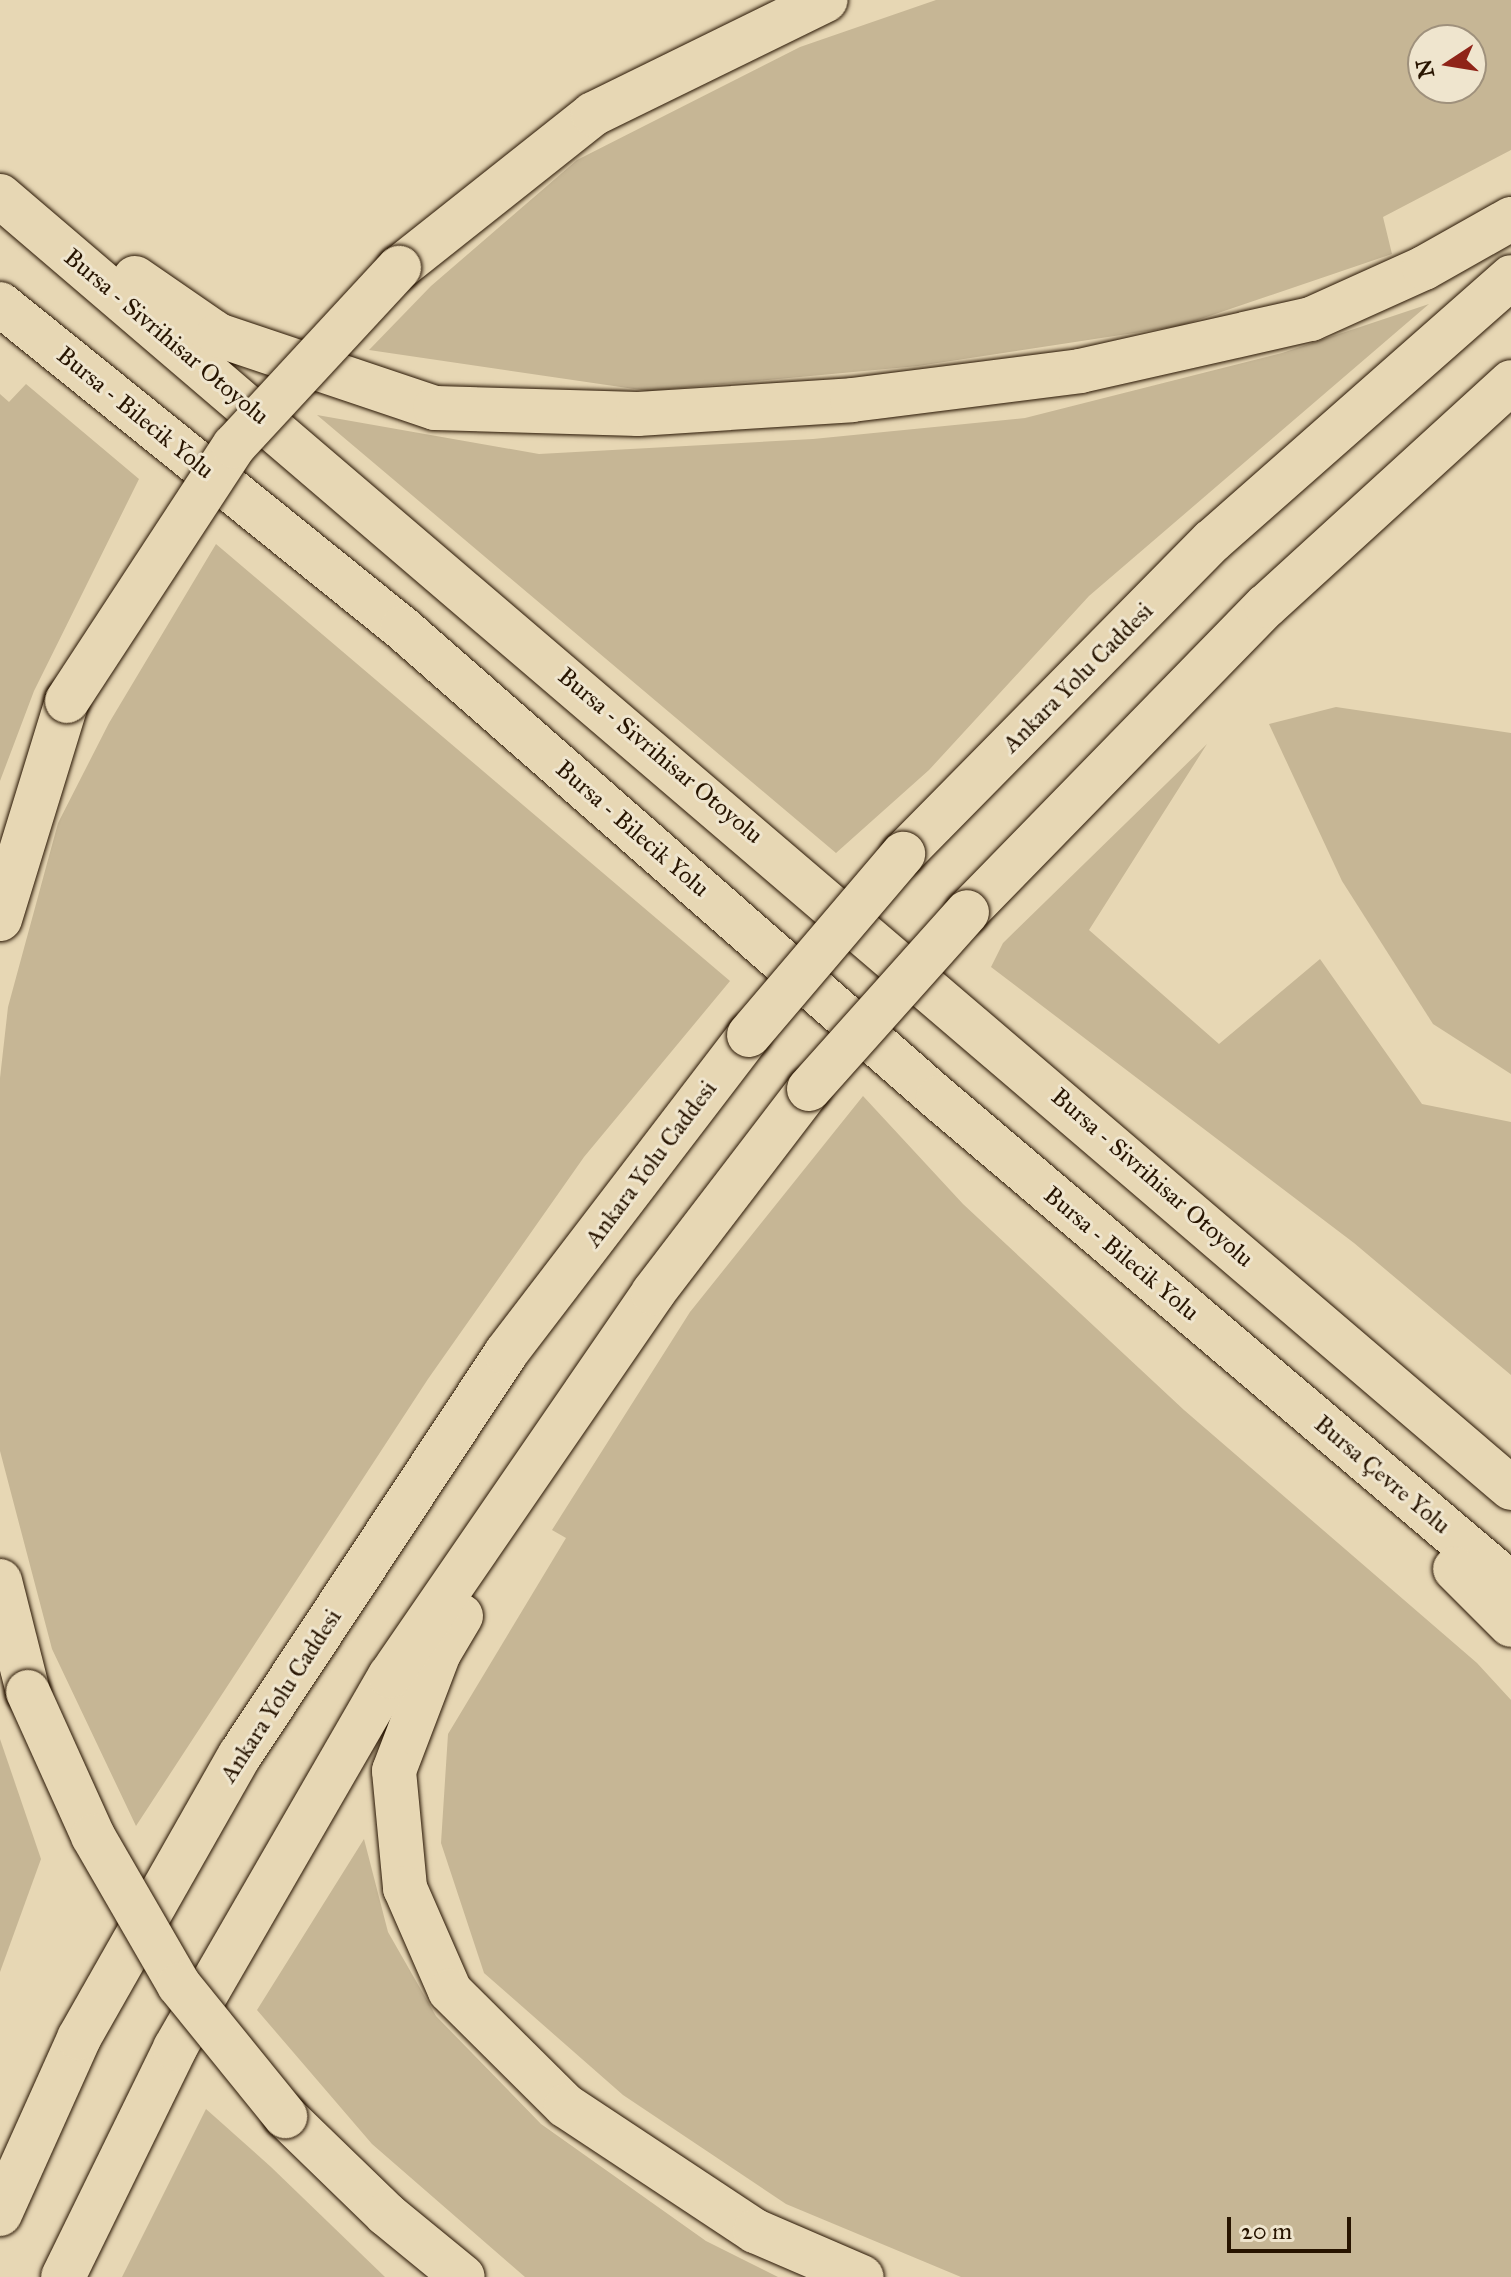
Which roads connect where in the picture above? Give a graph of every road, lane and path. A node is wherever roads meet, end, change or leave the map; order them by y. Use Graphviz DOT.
graph roads {
  1 [pos="826,0"];
  2 [pos="0,185"];
  3 [pos="0,196"];
  4 [pos="1511,219"];
  5 [pos="1511,277"];
  6 [pos="0,304"];
  7 [pos="1511,382"];
  8 [pos="1511,422"];
  9 [pos="1266,606"];
  10 [pos="0,919"];
  11 [pos="653,1293"];
  12 [pos="1316,1322"];
  13 [pos="1254,1366"];
  14 [pos="1511,1457"];
  15 [pos="1511,1488"];
  16 [pos="0,1581"];
  17 [pos="1511,1584"];
  18 [pos="1511,1625"];
  19 [pos="0,2214"];
  20 [pos="63,2277"];
  21 [pos="463,2277"];
  22 [pos="862,2277"];
  1 -- 10 [label="highway, bridge"];
  2 -- 4 [label="highway"];
  3 -- 12 [label="highway, Bursa - Sivrihisar Otoyolu"];
  5 -- 19 [label="highway, Ankara Yolu Caddesi, bridge"];
  6 -- 13 [label="highway, Bursa - Bilecik Yolu"];
  7 -- 9 [label="highway"];
  8 -- 9 [label="highway"];
  9 -- 11 [label="highway, bridge"];
  11 -- 20 [label="highway"];
  11 -- 22 [label="highway"];
  12 -- 14 [label="highway"];
  12 -- 15 [label="highway"];
  13 -- 17 [label="highway, Bursa Çevre Yolu"];
  13 -- 18 [label="highway"];
  16 -- 21 [label="highway, bridge"];
}
